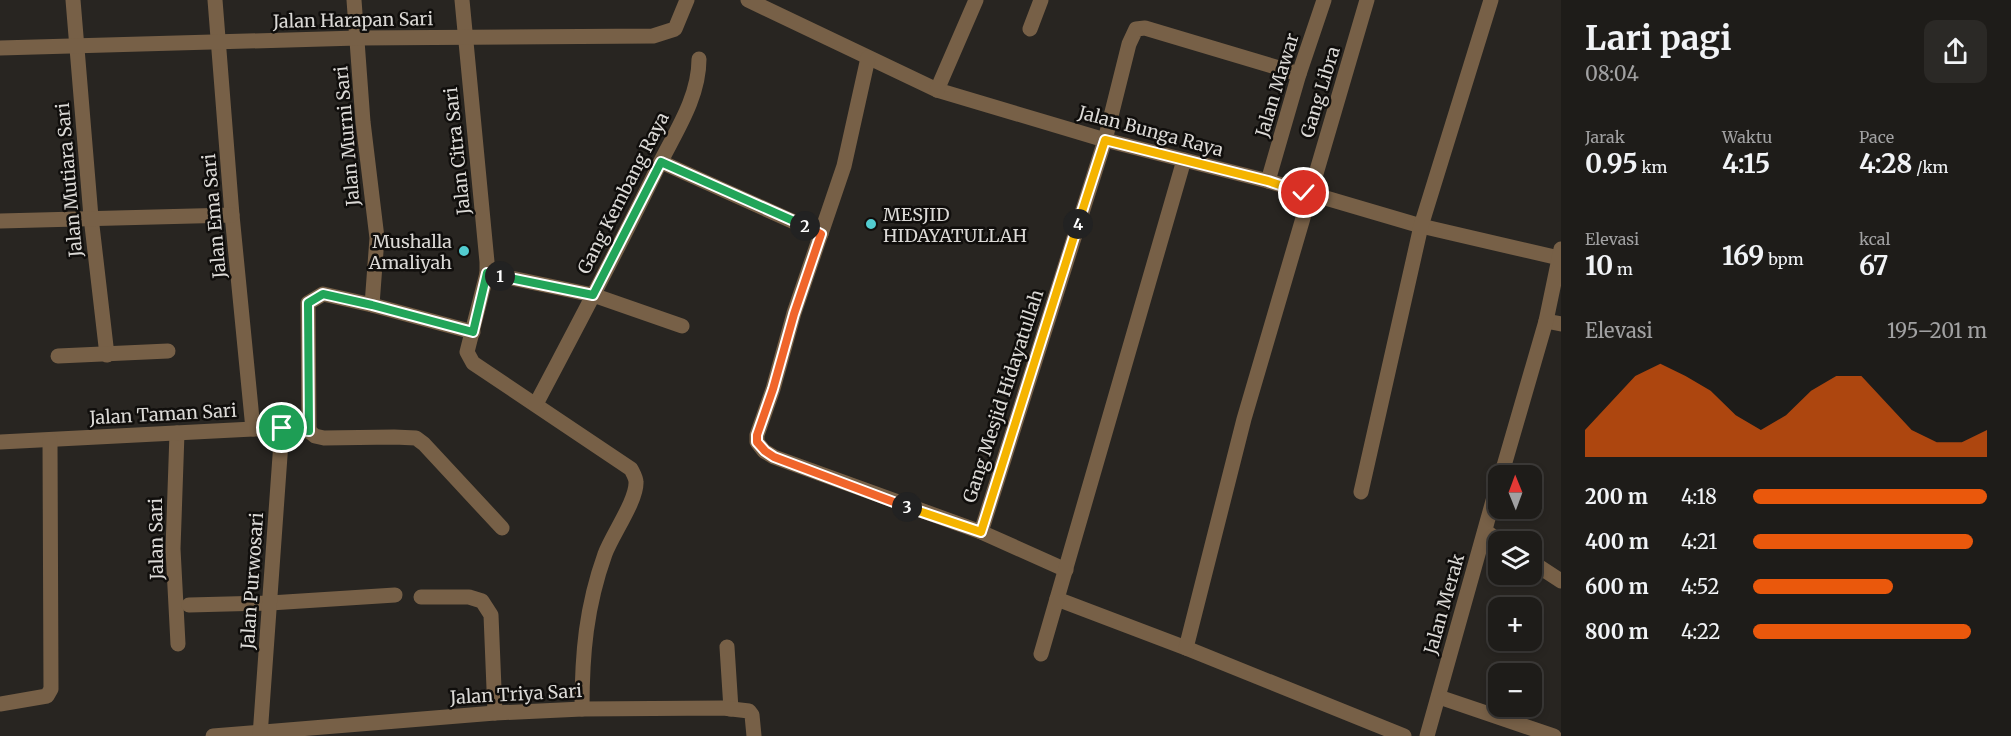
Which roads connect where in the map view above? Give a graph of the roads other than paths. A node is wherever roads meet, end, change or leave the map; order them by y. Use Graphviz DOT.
graph roads {
  1 [pos="73,0"];
  2 [pos="216,0"];
  3 [pos="354,0"];
  4 [pos="462,0"];
  5 [pos="687,0"];
  6 [pos="748,0"];
  7 [pos="976,0"];
  8 [pos="1041,0"];
  9 [pos="1323,0"];
  10 [pos="1367,0"];
  11 [pos="1491,0"];
  12 [pos="1030,29"];
  13 [pos="465,37"];
  14 [pos="358,38"];
  15 [pos="220,43"];
  16 [pos="77,46"];
  17 [pos="0,48"];
  18 [pos="868,58"];
  19 [pos="699,59"];
  20 [pos="1299,74"];
  21 [pos="937,90"];
  22 [pos="1105,140"];
  23 [pos="1184,160"];
  24 [pos="661,162"];
  25 [pos="1268,181"];
  26 [pos="1309,195"];
  27 [pos="232,215"];
  28 [pos="91,217"];
  29 [pos="0,220"];
  30 [pos="1421,226"];
  31 [pos="821,234"];
  32 [pos="1560,254"];
  33 [pos="487,273"];
  34 [pos="593,295"];
  35 [pos="372,305"];
  36 [pos="1554,322"];
  37 [pos="682,326"];
  38 [pos="473,332"];
  39 [pos="168,351"];
  40 [pos="106,356"];
  41 [pos="58,357"];
  42 [pos="536,404"];
  43 [pos="282,428"];
  44 [pos="253,429"];
  45 [pos="309,431"];
  46 [pos="177,433"];
  47 [pos="50,440"];
  48 [pos="0,442"];
  49 [pos="1505,465"];
  50 [pos="1361,492"];
  51 [pos="1488,519"];
  52 [pos="502,528"];
  53 [pos="1485,531"];
  54 [pos="981,532"];
  55 [pos="1488,533"];
  56 [pos="1542,569"];
  57 [pos="1066,570"];
  58 [pos="1561,581"];
  59 [pos="395,596"];
  60 [pos="421,597"];
  61 [pos="1057,599"];
  62 [pos="270,603"];
  63 [pos="189,605"];
  64 [pos="178,644"];
  65 [pos="727,647"];
  66 [pos="1186,648"];
  67 [pos="1041,654"];
  68 [pos="1439,697"];
  69 [pos="0,704"];
  70 [pos="582,709"];
  71 [pos="731,709"];
  72 [pos="495,714"];
  73 [pos="260,734"];
  74 [pos="213,736"];
  75 [pos="754,736"];
  76 [pos="1404,736"];
  77 [pos="1427,736"];
  78 [pos="1554,736"];
  1 -- 16 [label="street, Jalan Mutiara Sari"];
  2 -- 15 [label="street, Jalan Ema Sari"];
  3 -- 14 [label="street, Jalan Murni Sari"];
  4 -- 13 [label="street, Jalan Citra Sari"];
  5 -- 13 [label="street, Jalan Harapan Sari"];
  6 -- 18 [label="street, Jalan Bunga Raya"];
  7 -- 21 [label="street"];
  8 -- 12 [label="street"];
  9 -- 20 [label="street, Jalan Mawar"];
  10 -- 26 [label="street, Gang Libra"];
  11 -- 30 [label="street"];
  13 -- 14 [label="street, Jalan Harapan Sari"];
  13 -- 33 [label="street, Jalan Citra Sari"];
  14 -- 15 [label="street, Jalan Harapan Sari"];
  14 -- 35 [label="street, Jalan Murni Sari"];
  15 -- 16 [label="street, Jalan Harapan Sari"];
  15 -- 27 [label="street, Jalan Ema Sari"];
  16 -- 17 [label="street, Jalan Harapan Sari"];
  16 -- 28 [label="street, Jalan Mutiara Sari"];
  18 -- 21 [label="street, Jalan Bunga Raya"];
  18 -- 31 [label="street, Gang Mesjid Hidayatullah"];
  19 -- 24 [label="street, Gang Kembang Raya"];
  20 -- 22 [label="street, Gang Mesjid Hidayatullah"];
  20 -- 25 [label="street, Jalan Mawar"];
  21 -- 22 [label="street, Jalan Bunga Raya"];
  22 -- 23 [label="street, Jalan Bunga Raya"];
  22 -- 54 [label="street, Gang Mesjid Hidayatullah"];
  23 -- 25 [label="street, Jalan Bunga Raya"];
  23 -- 57 [label="street"];
  24 -- 31 [label="street"];
  24 -- 34 [label="street, Gang Kembang Raya"];
  25 -- 26 [label="street, Jalan Bunga Raya"];
  26 -- 30 [label="street, Jalan Bunga Raya"];
  26 -- 66 [label="street, Gang Libra"];
  27 -- 28 [label="street"];
  27 -- 44 [label="street, Jalan Ema Sari"];
  28 -- 29 [label="street"];
  28 -- 40 [label="street, Jalan Mutiara Sari"];
  30 -- 32 [label="street, Jalan Bunga Raya"];
  30 -- 50 [label="street"];
  31 -- 54 [label="street, Gang Mesjid Hidayatullah"];
  32 -- 36 [label="street"];
  33 -- 34 [label="street"];
  33 -- 38 [label="street, Jalan Citra Sari"];
  34 -- 37 [label="street"];
  34 -- 42 [label="street, Gang Kembang Raya"];
  35 -- 38 [label="street"];
  35 -- 45 [label="street"];
  36 -- 49 [label="street"];
  38 -- 42 [label="street, Jalan Citra Sari"];
  39 -- 40 [label="street"];
  40 -- 41 [label="street"];
  42 -- 70 [label="street"];
  43 -- 44 [label="street, Jalan Taman Sari"];
  43 -- 45 [label="street, Jalan Taman Sari"];
  43 -- 62 [label="street, Jalan Purwosari"];
  44 -- 46 [label="street, Jalan Taman Sari"];
  45 -- 52 [label="street, Jalan Taman Sari"];
  46 -- 47 [label="street, Jalan Taman Sari"];
  46 -- 64 [label="street, Jalan Sari"];
  47 -- 48 [label="street, Jalan Taman Sari"];
  47 -- 69 [label="street"];
  51 -- 53 [label="street, Jalan Merak"];
  53 -- 55 [label="street"];
  53 -- 68 [label="street, Jalan Merak"];
  54 -- 57 [label="street"];
  56 -- 58 [label="street"];
  57 -- 61 [label="street"];
  59 -- 62 [label="street"];
  60 -- 72 [label="street"];
  61 -- 66 [label="street"];
  61 -- 67 [label="street"];
  62 -- 63 [label="street"];
  62 -- 73 [label="street, Jalan Purwosari"];
  65 -- 71 [label="street"];
  66 -- 76 [label="street"];
  68 -- 77 [label="street, Jalan Merak"];
  68 -- 78 [label="street"];
  70 -- 71 [label="street, Jalan Triya Sari"];
  70 -- 72 [label="street, Jalan Triya Sari"];
  71 -- 75 [label="street"];
  72 -- 73 [label="street, Jalan Triya Sari"];
  73 -- 74 [label="street, Jalan Triya Sari"];
}
